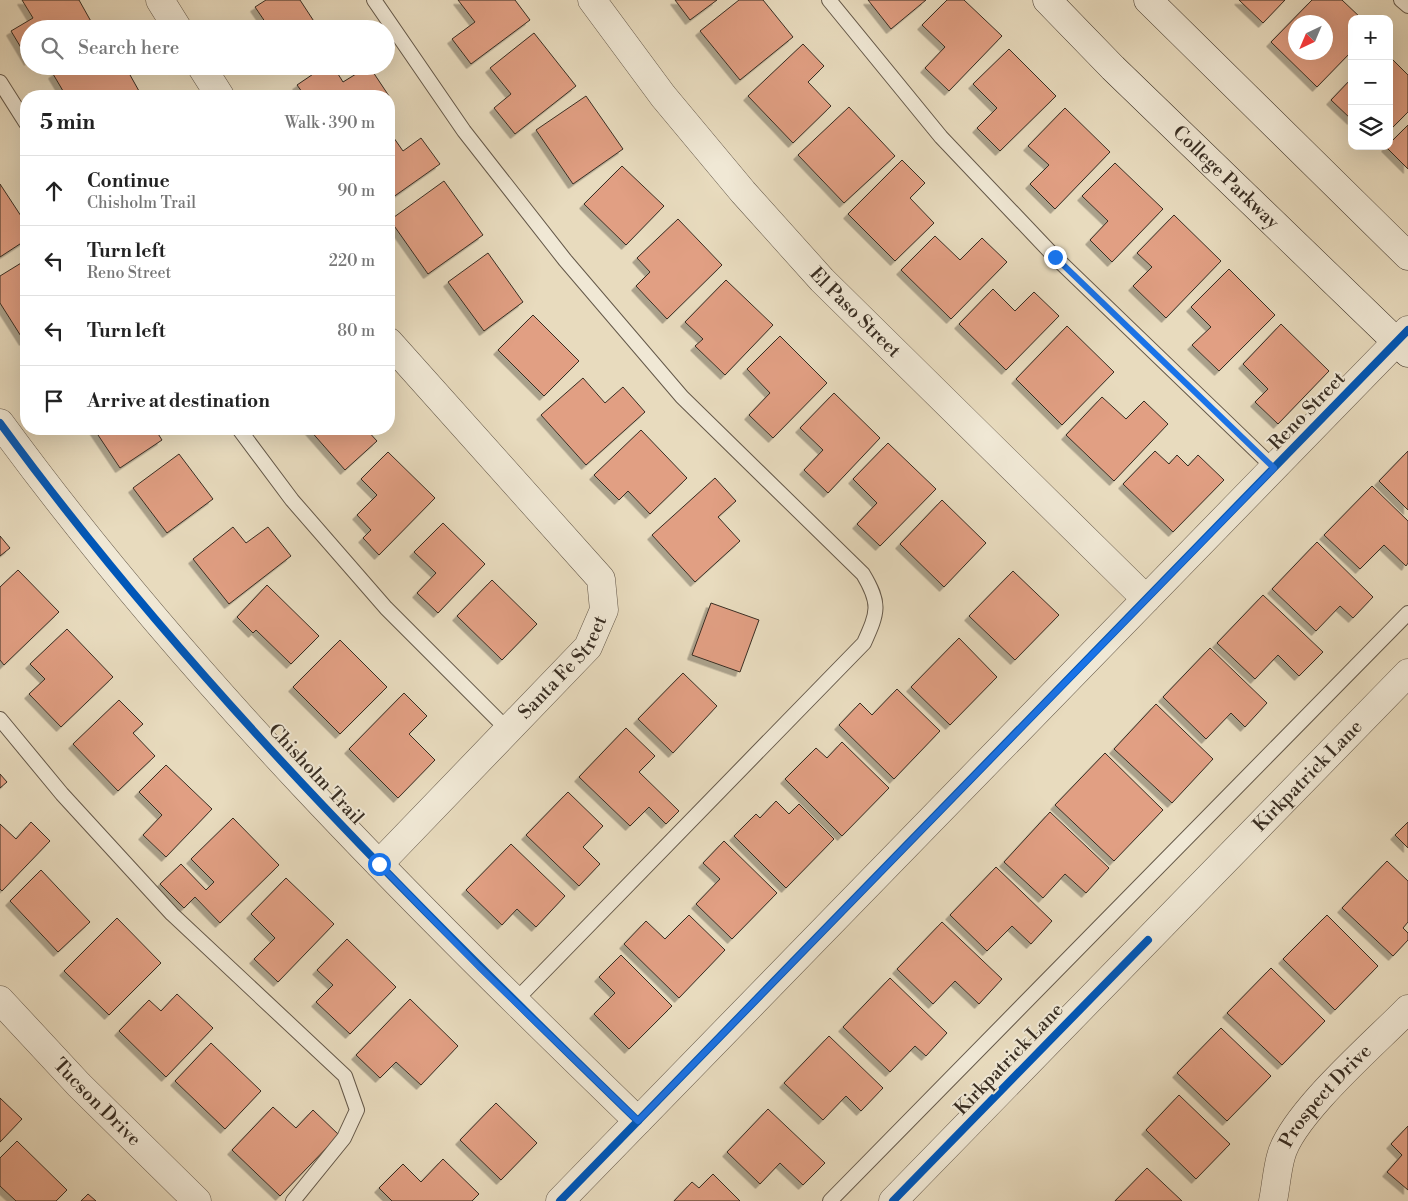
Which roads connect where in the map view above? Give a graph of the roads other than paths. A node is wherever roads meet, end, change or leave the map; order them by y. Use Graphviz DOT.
graph roads {
  1 [pos="160,0"];
  2 [pos="374,0"];
  3 [pos="592,0"];
  4 [pos="829,0"];
  5 [pos="1047,0"];
  6 [pos="1148,0"];
  7 [pos="1401,0"];
  8 [pos="1408,6"];
  9 [pos="172,20"];
  10 [pos="388,20"];
  11 [pos="395,31"];
  12 [pos="207,75"];
  13 [pos="0,82"];
  14 [pos="216,90"];
  15 [pos="20,114"];
  16 [pos="1408,256"];
  17 [pos="1404,342"];
  18 [pos="395,349"];
  19 [pos="0,423"];
  20 [pos="243,435"];
  21 [pos="1274,468"];
  22 [pos="1146,599"];
  23 [pos="1408,613"];
  24 [pos="1408,673"];
  25 [pos="0,719"];
  26 [pos="508,730"];
  27 [pos="379,864"];
  28 [pos="0,1000"];
  29 [pos="514,1001"];
  30 [pos="1408,1009"];
  31 [pos="638,1121"];
  32 [pos="197,1201"];
  33 [pos="292,1201"];
  34 [pos="560,1201"];
  35 [pos="830,1201"];
  36 [pos="893,1201"];
  37 [pos="1273,1201"];
  1 -- 9 [label="street"];
  2 -- 10 [label="lane"];
  3 -- 22 [label="street, El Paso Street"];
  4 -- 21 [label="lane"];
  5 -- 17 [label="street, College Parkway"];
  6 -- 16 [label="street"];
  7 -- 8 [label="lane"];
  11 -- 29 [label="lane"];
  12 -- 14 [label="street"];
  13 -- 15 [label="lane"];
  17 -- 21 [label="street, Reno Street"];
  18 -- 26 [label="street, Santa Fe Street"];
  19 -- 27 [label="street, Chisholm Trail"];
  20 -- 26 [label="lane"];
  21 -- 22 [label="street, Reno Street"];
  22 -- 31 [label="street, Reno Street"];
  23 -- 35 [label="lane"];
  24 -- 36 [label="street, Kirkpatrick Lane"];
  25 -- 33 [label="lane"];
  26 -- 27 [label="street, Santa Fe Street"];
  27 -- 29 [label="street, Chisholm Trail"];
  28 -- 32 [label="street, Tucson Drive"];
  29 -- 31 [label="street, Chisholm Trail"];
  30 -- 37 [label="street, Prospect Drive"];
  31 -- 34 [label="street, Reno Street"];
}
